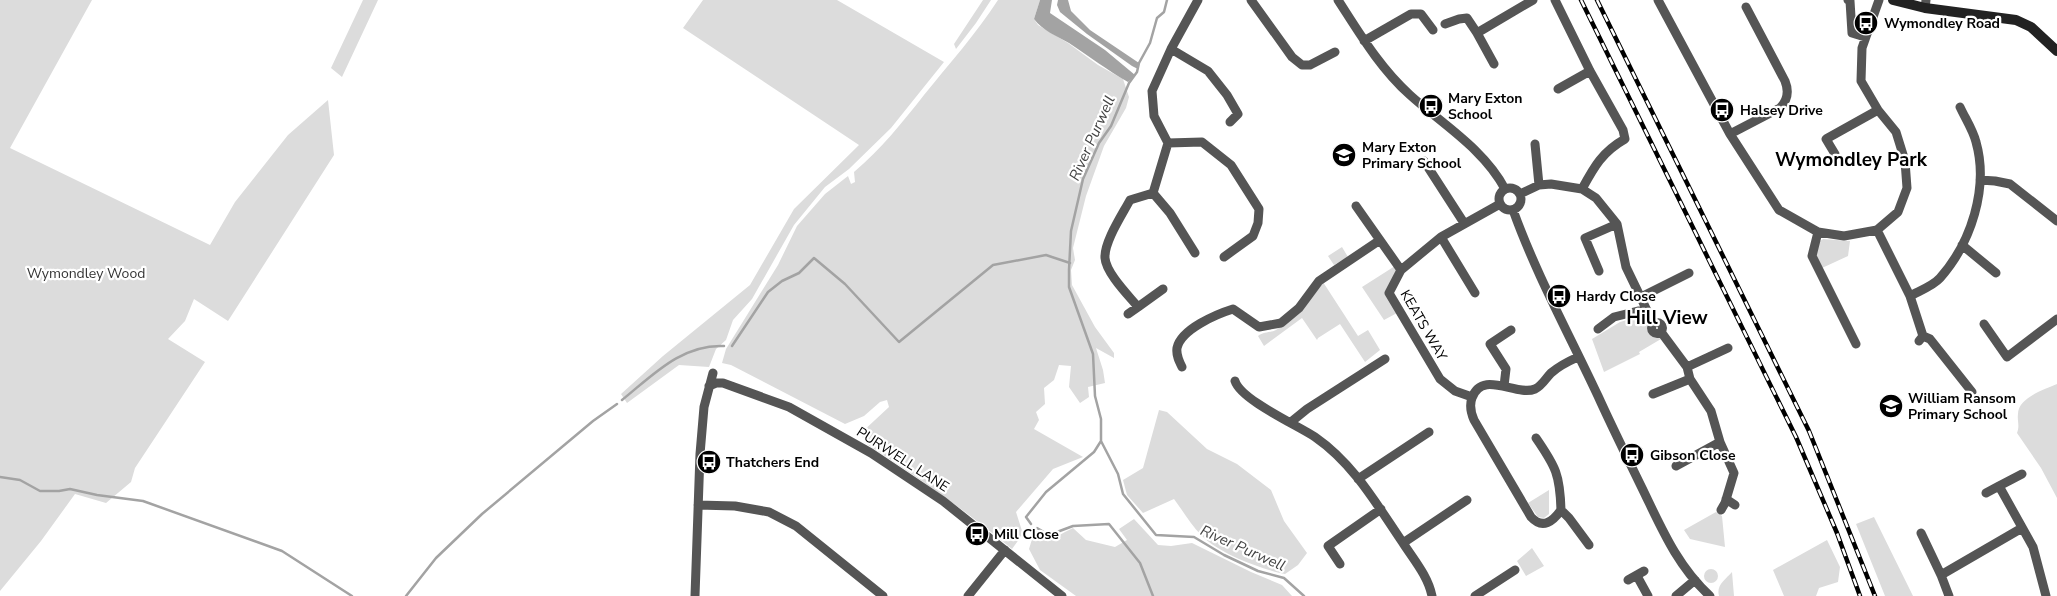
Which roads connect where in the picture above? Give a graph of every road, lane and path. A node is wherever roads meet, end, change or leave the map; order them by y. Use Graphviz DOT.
graph roads {
  1 [pos="1198,0"];
  2 [pos="1252,0"];
  3 [pos="1338,0"];
  4 [pos="1533,0"];
  5 [pos="1555,0"];
  6 [pos="1658,0"];
  7 [pos="1848,0"];
  8 [pos="1880,0"];
  9 [pos="1893,0"];
  10 [pos="1926,4"];
  11 [pos="1746,7"];
  12 [pos="1444,24"];
  13 [pos="1433,30"];
  14 [pos="1477,32"];
  15 [pos="1865,37"];
  16 [pos="1364,41"];
  17 [pos="1171,49"];
  18 [pos="2057,50"];
  19 [pos="1335,52"];
  20 [pos="1494,64"];
  21 [pos="1590,71"];
  22 [pos="1558,89"];
  23 [pos="1960,107"];
  24 [pos="1878,110"];
  25 [pos="1230,122"];
  26 [pos="1730,134"];
  27 [pos="1168,143"];
  28 [pos="1535,144"];
  29 [pos="1835,154"];
  30 [pos="1424,161"];
  31 [pos="1980,180"];
  32 [pos="1539,185"];
  33 [pos="1505,189"];
  34 [pos="1582,190"];
  35 [pos="1153,193"];
  36 [pos="1520,194"];
  37 [pos="1500,204"];
  38 [pos="1356,206"];
  39 [pos="1513,210"];
  40 [pos="2057,221"];
  41 [pos="1464,222"];
  42 [pos="1617,224"];
  43 [pos="1877,230"];
  44 [pos="1818,232"];
  45 [pos="1441,237"];
  46 [pos="1380,240"];
  47 [pos="1962,246"];
  48 [pos="1195,253"];
  49 [pos="1224,257"];
  50 [pos="1401,270"];
  51 [pos="1599,271"];
  52 [pos="1996,272"];
  53 [pos="1689,273"];
  54 [pos="1163,290"];
  55 [pos="1475,293"];
  56 [pos="1910,296"];
  57 [pos="1639,298"];
  58 [pos="1138,307"];
  59 [pos="1646,309"];
  60 [pos="1128,314"];
  61 [pos="2057,319"];
  62 [pos="1984,324"];
  63 [pos="1598,329"];
  64 [pos="1512,330"];
  65 [pos="1856,344"];
  66 [pos="1728,348"];
  67 [pos="1578,357"];
  68 [pos="1385,358"];
  69 [pos="1182,367"];
  70 [pos="1687,367"];
  71 [pos="713,373"];
  72 [pos="1690,379"];
  73 [pos="1235,381"];
  74 [pos="709,386"];
  75 [pos="1504,386"];
  76 [pos="1972,392"];
  77 [pos="1653,394"];
  78 [pos="1472,397"];
  79 [pos="1291,422"];
  80 [pos="1428,432"];
  81 [pos="1536,438"];
  82 [pos="1720,442"];
  83 [pos="1676,466"];
  84 [pos="2022,474"];
  85 [pos="1358,479"];
  86 [pos="1999,486"];
  87 [pos="1986,493"];
  88 [pos="1726,499"];
  89 [pos="1467,500"];
  90 [pos="698,505"];
  91 [pos="1735,505"];
  92 [pos="1381,509"];
  93 [pos="1561,510"];
  94 [pos="1720,510"];
  95 [pos="2022,528"];
  96 [pos="1921,533"];
  97 [pos="1402,543"];
  98 [pos="1589,544"];
  99 [pos="1005,550"];
  100 [pos="1340,564"];
  101 [pos="1516,570"];
  102 [pos="1942,575"];
  103 [pos="1636,576"];
  104 [pos="1695,580"];
  105 [pos="695,596"];
  106 [pos="883,596"];
  107 [pos="968,596"];
  108 [pos="1062,596"];
  109 [pos="1432,596"];
  110 [pos="1475,596"];
  111 [pos="1648,596"];
  112 [pos="1676,596"];
  113 [pos="1710,596"];
  114 [pos="1949,596"];
  115 [pos="2046,596"];
  1 -- 17 [label="street"];
  2 -- 19 [label="street"];
  3 -- 16 [label="street"];
  4 -- 14 [label="street"];
  5 -- 21 [label="street"];
  6 -- 26 [label="street"];
  7 -- 15 [label="street"];
  8 -- 15 [label="street"];
  9 -- 10 [label="street"];
  10 -- 18 [label="street"];
  11 -- 26 [label="street"];
  12 -- 14 [label="street"];
  13 -- 16 [label="street"];
  14 -- 20 [label="street"];
  15 -- 24 [label="street"];
  16 -- 33 [label="street"];
  17 -- 25 [label="street"];
  17 -- 27 [label="street"];
  21 -- 22 [label="street"];
  21 -- 34 [label="street"];
  23 -- 31 [label="street"];
  24 -- 29 [label="street"];
  24 -- 43 [label="street"];
  26 -- 44 [label="street"];
  27 -- 35 [label="street"];
  27 -- 49 [label="street"];
  28 -- 32 [label="street"];
  30 -- 41 [label="street"];
  31 -- 40 [label="street"];
  31 -- 47 [label="street"];
  32 -- 34 [label="street"];
  32 -- 36 [label="street"];
  33 -- 36 [label="street"];
  33 -- 37 [label="street"];
  34 -- 42 [label="street"];
  35 -- 48 [label="street"];
  35 -- 58 [label="street"];
  36 -- 39 [label="street"];
  37 -- 39 [label="street"];
  37 -- 41 [label="street, KEATS WAY"];
  38 -- 46 [label="street"];
  39 -- 67 [label="street"];
  41 -- 45 [label="street, KEATS WAY"];
  42 -- 51 [label="street"];
  42 -- 57 [label="street"];
  43 -- 44 [label="street"];
  43 -- 56 [label="street"];
  44 -- 65 [label="street"];
  45 -- 50 [label="street, KEATS WAY"];
  45 -- 55 [label="street"];
  46 -- 50 [label="street"];
  46 -- 69 [label="street"];
  47 -- 52 [label="street"];
  47 -- 56 [label="street"];
  50 -- 78 [label="street, KEATS WAY"];
  53 -- 57 [label="street"];
  54 -- 58 [label="street"];
  56 -- 76 [label="street"];
  57 -- 59 [label="street"];
  58 -- 60 [label="street"];
  59 -- 63 [label="street"];
  59 -- 70 [label="street"];
  61 -- 62 [label="street"];
  64 -- 75 [label="street"];
  66 -- 70 [label="street"];
  67 -- 75 [label="street"];
  67 -- 104 [label="street"];
  68 -- 79 [label="street"];
  70 -- 72 [label="street"];
  71 -- 74 [label="street"];
  72 -- 77 [label="street"];
  72 -- 82 [label="street"];
  73 -- 79 [label="street"];
  74 -- 90 [label="street"];
  74 -- 99 [label="street, PURWELL LANE"];
  75 -- 78 [label="street"];
  78 -- 93 [label="street"];
  79 -- 85 [label="street"];
  80 -- 85 [label="street"];
  81 -- 93 [label="street"];
  82 -- 83 [label="street"];
  82 -- 88 [label="street"];
  84 -- 86 [label="street"];
  85 -- 92 [label="street"];
  86 -- 87 [label="street"];
  86 -- 95 [label="street"];
  88 -- 91 [label="street"];
  88 -- 94 [label="street"];
  89 -- 97 [label="street"];
  90 -- 105 [label="street"];
  90 -- 106 [label="street"];
  92 -- 97 [label="street"];
  92 -- 100 [label="street"];
  93 -- 98 [label="street"];
  95 -- 102 [label="street"];
  95 -- 115 [label="street"];
  96 -- 102 [label="street"];
  97 -- 109 [label="street"];
  99 -- 107 [label="street"];
  99 -- 108 [label="street, PURWELL LANE"];
  101 -- 110 [label="street"];
  102 -- 114 [label="street"];
  103 -- 111 [label="street"];
  104 -- 112 [label="street"];
  104 -- 113 [label="street"];
}
